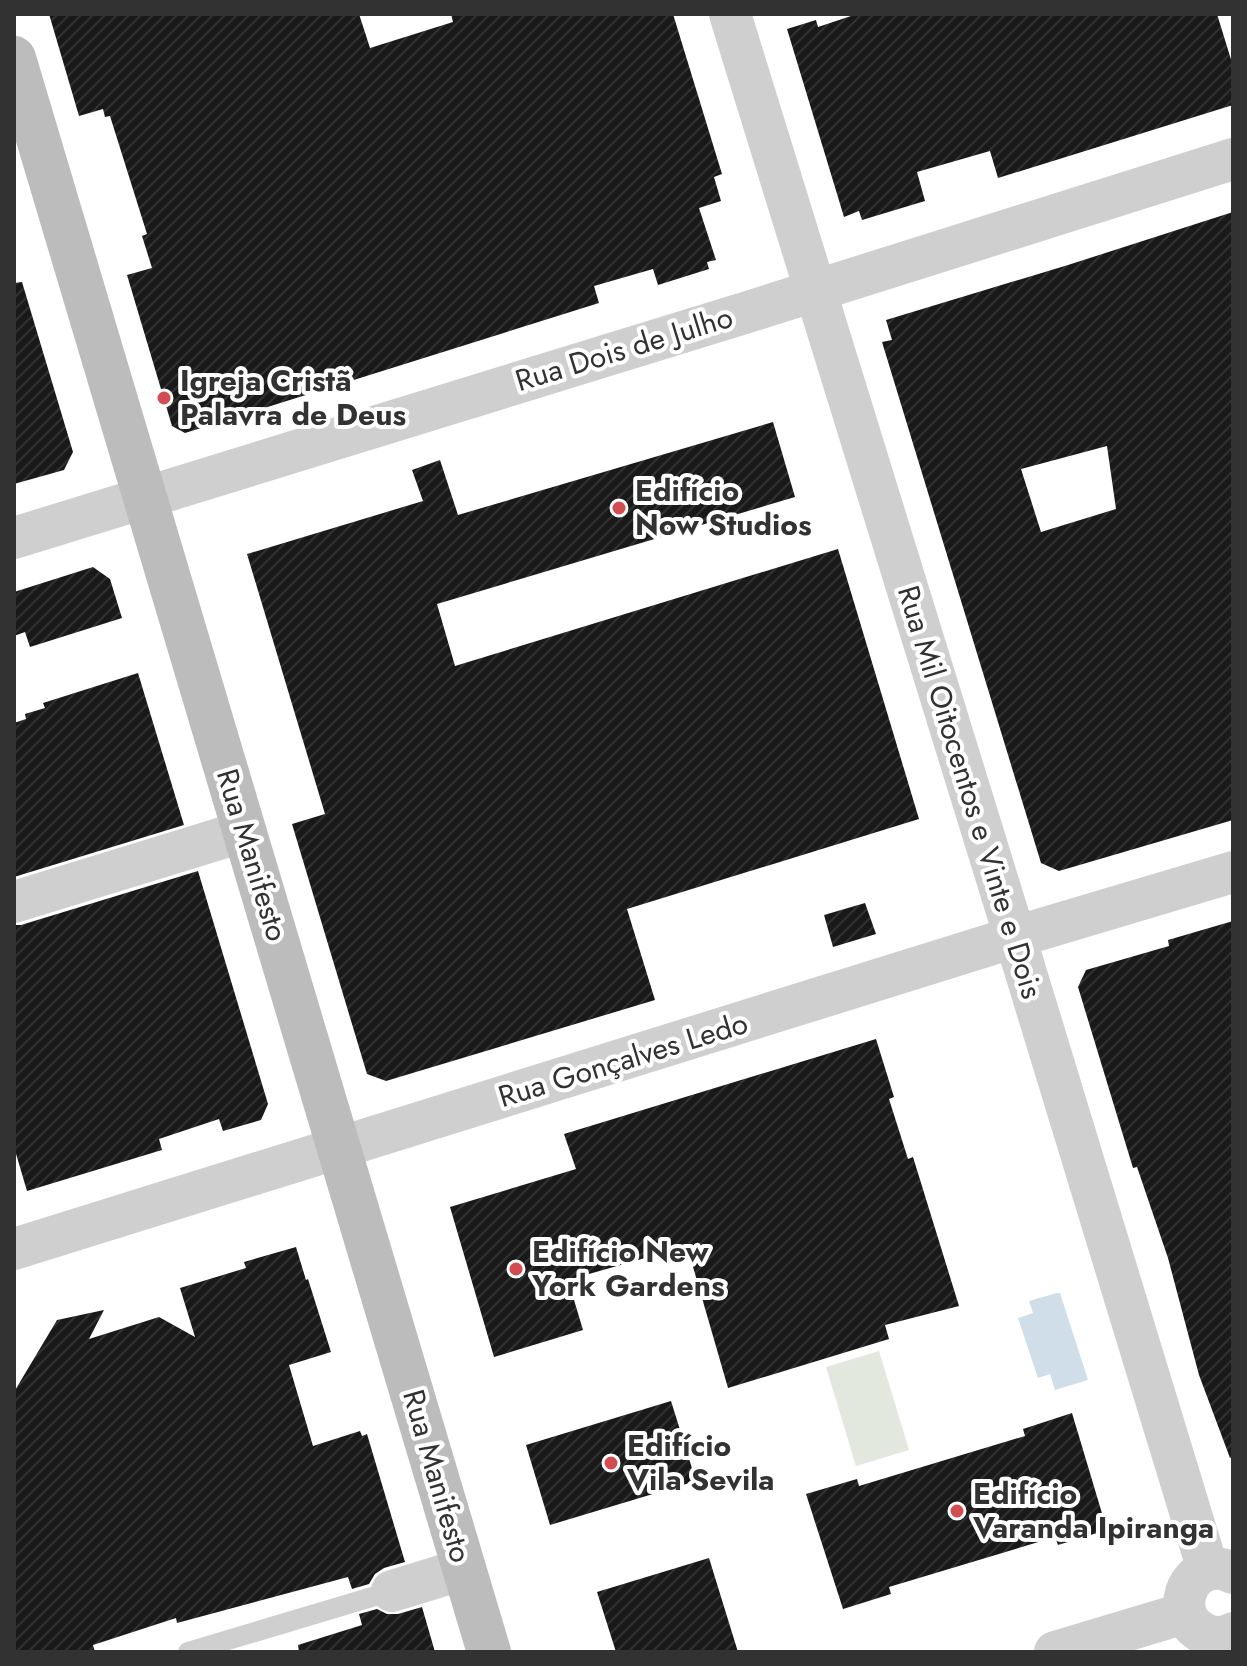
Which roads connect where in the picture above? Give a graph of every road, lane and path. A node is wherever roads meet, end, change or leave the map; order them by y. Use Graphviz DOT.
graph roads {
  1 [pos="730,14"];
  2 [pos="14,58"];
  3 [pos="1233,159"];
  4 [pos="815,290"];
  5 [pos="145,496"];
  6 [pos="14,538"];
  7 [pos="245,831"];
  8 [pos="1233,872"];
  9 [pos="14,902"];
  10 [pos="1015,937"];
  11 [pos="339,1149"];
  12 [pos="14,1249"];
  13 [pos="464,1569"];
  14 [pos="1220,1572"];
  15 [pos="392,1591"];
  16 [pos="1185,1613"];
  17 [pos="1231,1640"];
  18 [pos="188,1652"];
  19 [pos="489,1652"];
  20 [pos="1055,1652"];
  1 -- 4 [label="street, Rua Mil Oitocentos e Vinte e Dois"];
  2 -- 5 [label="main road, Rua Manifesto"];
  3 -- 4 [label="street, Rua Dois de Julho"];
  4 -- 5 [label="street, Rua Dois de Julho"];
  4 -- 10 [label="street, Rua Mil Oitocentos e Vinte e Dois"];
  5 -- 6 [label="street, Rua Dois de Julho"];
  5 -- 7 [label="main road, Rua Manifesto"];
  7 -- 9 [label="street"];
  7 -- 11 [label="main road, Rua Manifesto"];
  8 -- 10 [label="street, Rua Gonçalves Ledo"];
  10 -- 11 [label="street, Rua Gonçalves Ledo"];
  10 -- 14 [label="street, Rua Mil Oitocentos e Vinte e Dois"];
  11 -- 12 [label="street, Rua Gonçalves Ledo"];
  11 -- 13 [label="main road, Rua Manifesto"];
  13 -- 15 [label="street"];
  13 -- 19 [label="main road, Rua Manifesto"];
  14 -- 16 [label="street"];
  15 -- 18 [label="lane"];
  16 -- 17 [label="street"];
  16 -- 20 [label="street"];
}
